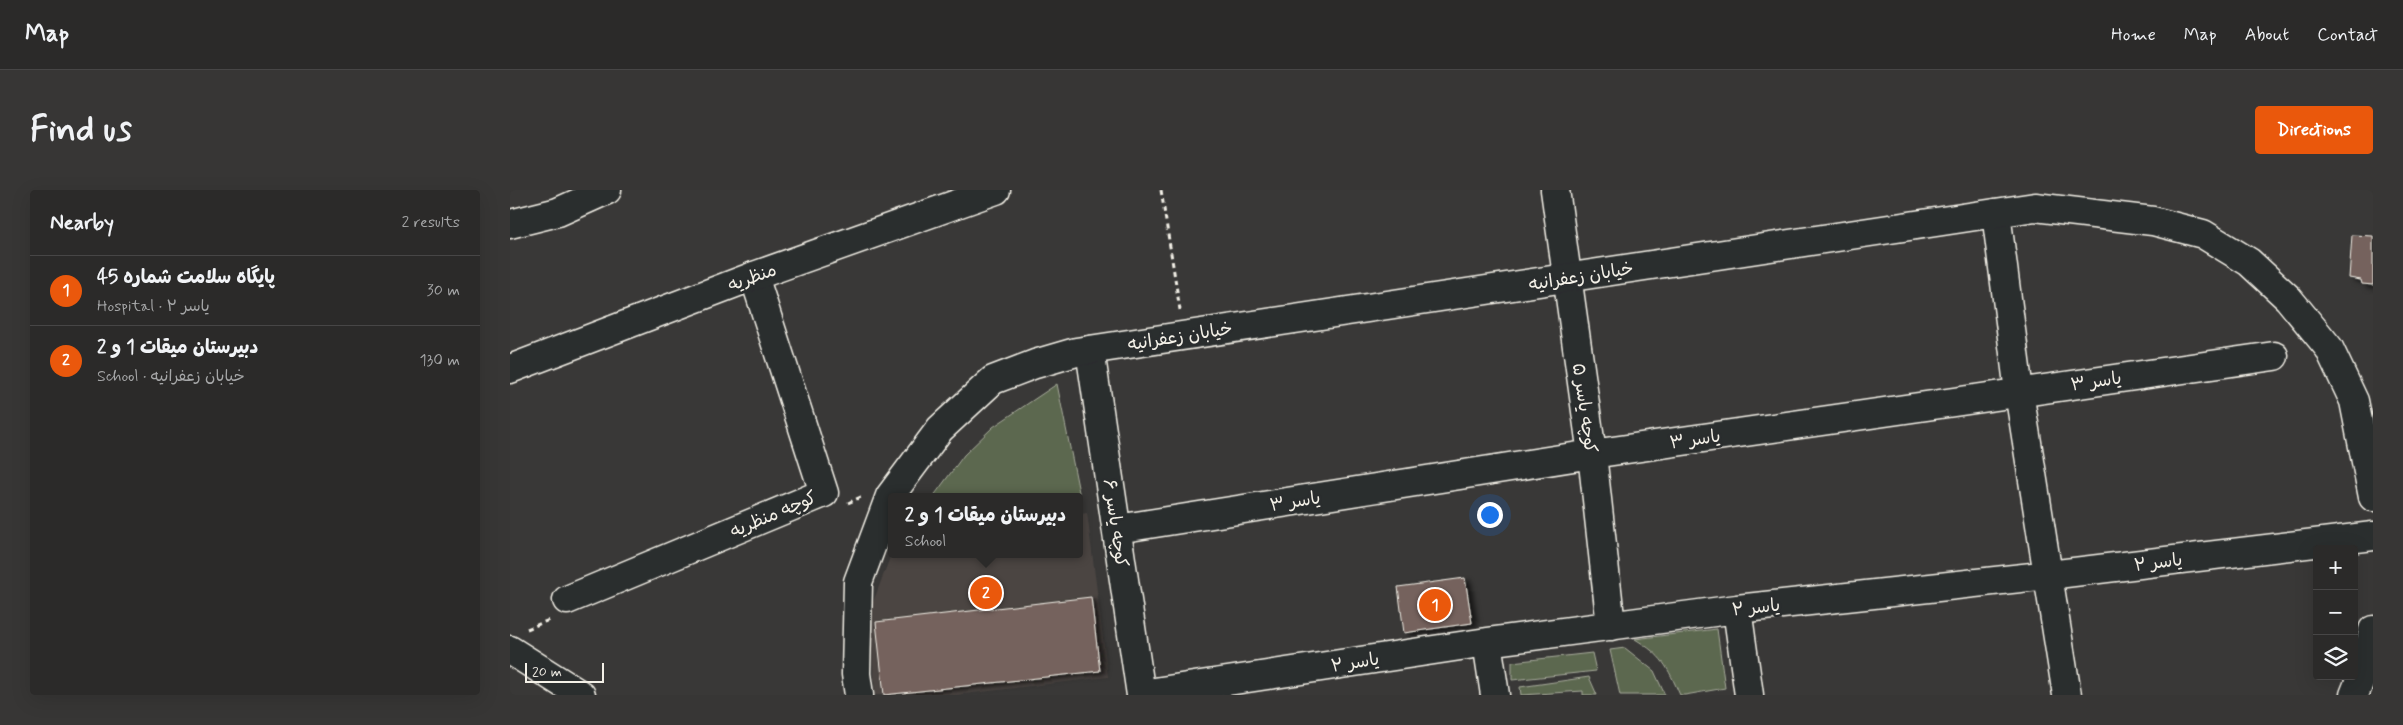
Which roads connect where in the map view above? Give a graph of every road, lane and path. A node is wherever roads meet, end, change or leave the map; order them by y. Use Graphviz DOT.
graph roads {
  1 [pos="607,190"];
  2 [pos="996,190"];
  3 [pos="1161,190"];
  4 [pos="1556,190"];
  5 [pos="1996,213"];
  6 [pos="510,224"];
  7 [pos="754,276"];
  8 [pos="1568,278"];
  9 [pos="1184,336"];
  10 [pos="1090,350"];
  11 [pos="2274,356"];
  12 [pos="510,368"];
  13 [pos="2019,392"];
  14 [pos="1592,454"];
  15 [pos="892,493"];
  16 [pos="2373,497"];
  17 [pos="888,501"];
  18 [pos="1117,530"];
  19 [pos="2373,536"];
  20 [pos="2050,576"];
  21 [pos="567,600"];
  22 [pos="1737,609"];
  23 [pos="1611,626"];
  24 [pos="2373,630"];
  25 [pos="514,641"];
  26 [pos="1487,642"];
  27 [pos="567,691"];
  28 [pos="1141,694"];
  29 [pos="859,695"];
  30 [pos="1495,695"];
  31 [pos="1749,695"];
  32 [pos="2067,695"];
  33 [pos="2354,695"];
  1 -- 6 [label="street"];
  2 -- 7 [label="street, منظریه"];
  3 -- 9 [label="path"];
  4 -- 8 [label="street, کوچه یاسر ۵"];
  5 -- 8 [label="street, خیابان زعفرانیه"];
  5 -- 13 [label="street"];
  5 -- 16 [label="street, خیابان زعفرانیه"];
  7 -- 12 [label="street, منظریه"];
  7 -- 21 [label="street, کوچه منظریه"];
  8 -- 9 [label="street, خیابان زعفرانیه"];
  8 -- 14 [label="street, کوچه یاسر ۵"];
  9 -- 10 [label="street, خیابان زعفرانیه"];
  10 -- 15 [label="street, خیابان زعفرانیه"];
  10 -- 18 [label="street, کوچه یاسر ۶"];
  11 -- 13 [label="street, یاسر ۳"];
  13 -- 14 [label="street, یاسر ۳"];
  13 -- 20 [label="street"];
  14 -- 18 [label="street, یاسر ۳"];
  14 -- 23 [label="street, کوچه یاسر ۵"];
  17 -- 29 [label="street, خیابان زعفرانیه"];
  18 -- 28 [label="street, کوچه یاسر ۶"];
  19 -- 20 [label="street, یاسر ۲"];
  20 -- 22 [label="street, یاسر ۲"];
  20 -- 32 [label="street"];
  21 -- 25 [label="path"];
  22 -- 23 [label="street, یاسر ۲"];
  22 -- 31 [label="street"];
  23 -- 26 [label="street, یاسر ۲"];
  24 -- 33 [label="street"];
  25 -- 27 [label="street"];
  26 -- 28 [label="street, یاسر ۲"];
  26 -- 30 [label="street"];
}
